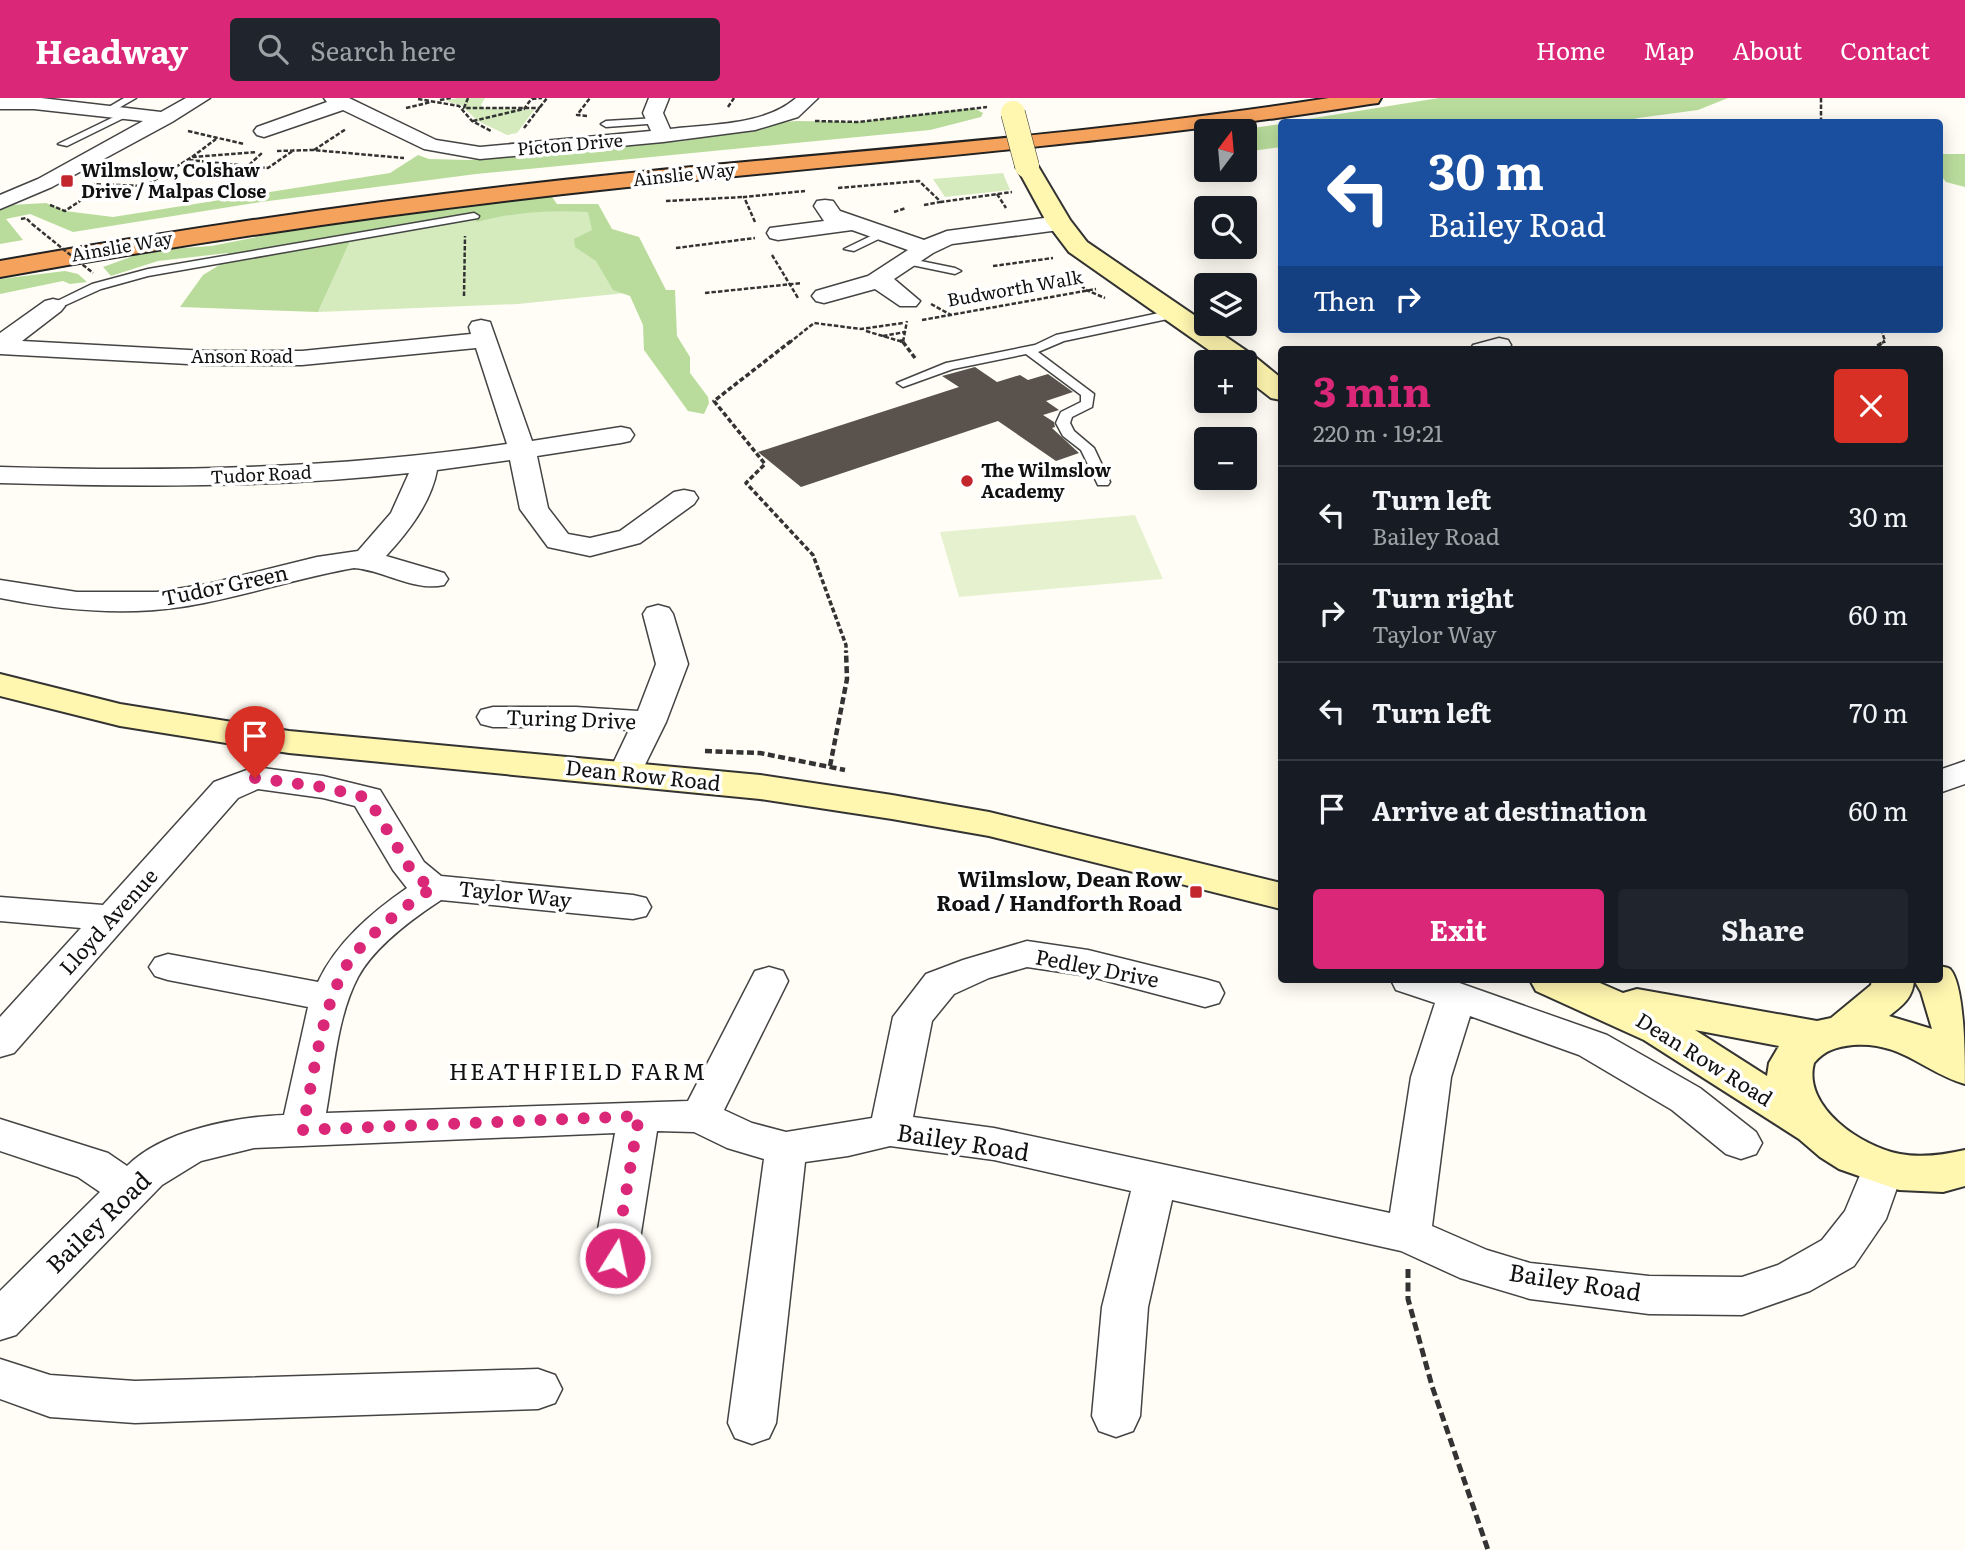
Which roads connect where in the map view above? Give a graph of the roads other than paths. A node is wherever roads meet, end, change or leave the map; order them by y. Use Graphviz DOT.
graph roads {
  1 [pos="200,98"];
  2 [pos="659,98"];
  3 [pos="808,98"];
  4 [pos="1273,98"];
  5 [pos="1370,98"];
  6 [pos="338,100"];
  7 [pos="0,103"];
  8 [pos="1011,105"];
  9 [pos="122,108"];
  10 [pos="171,124"];
  11 [pos="606,124"];
  12 [pos="660,129"];
  13 [pos="267,138"];
  14 [pos="63,144"];
  15 [pos="0,203"];
  16 [pos="825,206"];
  17 [pos="469,217"];
  18 [pos="1059,223"];
  19 [pos="851,224"];
  20 [pos="883,234"];
  21 [pos="770,235"];
  22 [pos="850,249"];
  23 [pos="0,252"];
  24 [pos="915,255"];
  25 [pos="0,269"];
  26 [pos="955,271"];
  27 [pos="876,281"];
  28 [pos="824,296"];
  29 [pos="53,306"];
  30 [pos="907,312"];
  31 [pos="1173,314"];
  32 [pos="0,346"];
  33 [pos="1028,350"];
  34 [pos="1226,350"];
  35 [pos="1257,373"];
  36 [pos="903,383"];
  37 [pos="1278,390"];
  38 [pos="621,435"];
  39 [pos="522,450"];
  40 [pos="425,462"];
  41 [pos="0,475"];
  42 [pos="1103,482"];
  43 [pos="684,498"];
  44 [pos="366,559"];
  45 [pos="433,579"];
  46 [pos="0,589"];
  47 [pos="658,614"];
  48 [pos="0,685"];
  49 [pos="493,717"];
  50 [pos="650,722"];
  51 [pos="1965,772"];
  52 [pos="625,774"];
  53 [pos="1943,780"];
  54 [pos="434,887"];
  55 [pos="1278,895"];
  56 [pos="633,907"];
  57 [pos="0,909"];
  58 [pos="113,918"];
  59 [pos="168,967"];
  60 [pos="769,981"];
  61 [pos="1417,983"];
  62 [pos="1558,983"];
  63 [pos="1893,983"];
  64 [pos="1938,983"];
  65 [pos="1205,993"];
  66 [pos="1594,996"];
  67 [pos="1455,997"];
  68 [pos="331,998"];
  69 [pos="1832,1033"];
  70 [pos="0,1043"];
  71 [pos="1965,1068"];
  72 [pos="639,1116"];
  73 [pos="700,1117"];
  74 [pos="1813,1126"];
  75 [pos="302,1130"];
  76 [pos="890,1130"];
  77 [pos="0,1135"];
  78 [pos="1741,1143"];
  79 [pos="786,1148"];
  80 [pos="1883,1168"];
  81 [pos="1965,1168"];
  82 [pos="1155,1180"];
  83 [pos="130,1190"];
  84 [pos="1409,1235"];
  85 [pos="615,1258"];
  86 [pos="4,1310"];
  87 [pos="0,1379"];
  88 [pos="538,1389"];
  89 [pos="1116,1416"];
  90 [pos="752,1423"];
  1 -- 10 [label="street"];
  2 -- 12 [label="street"];
  3 -- 12 [label="street, Picton Drive"];
  4 -- 23 [label="highway, Ainslie Way"];
  5 -- 25 [label="highway, Ainslie Way"];
  6 -- 12 [label="street, Picton Drive"];
  6 -- 13 [label="street"];
  7 -- 9 [label="street"];
  8 -- 18 [label="street, bridge"];
  9 -- 10 [label="street"];
  9 -- 14 [label="lane"];
  10 -- 15 [label="street"];
  11 -- 12 [label="lane"];
  16 -- 19 [label="street"];
  17 -- 29 [label="lane"];
  18 -- 24 [label="street"];
  18 -- 31 [label="street"];
  19 -- 20 [label="street"];
  19 -- 21 [label="street"];
  20 -- 22 [label="lane"];
  20 -- 24 [label="street"];
  24 -- 26 [label="lane"];
  24 -- 27 [label="street"];
  27 -- 28 [label="street"];
  27 -- 30 [label="street"];
  29 -- 32 [label="street"];
  31 -- 33 [label="lane"];
  31 -- 34 [label="street"];
  32 -- 39 [label="street, Anson Road"];
  33 -- 36 [label="lane"];
  33 -- 42 [label="lane"];
  35 -- 37 [label="street"];
  38 -- 39 [label="street, Tudor Road"];
  39 -- 40 [label="street, Tudor Road"];
  39 -- 43 [label="street"];
  40 -- 41 [label="street, Tudor Road"];
  40 -- 44 [label="street"];
  44 -- 45 [label="street, Tudor Green"];
  44 -- 46 [label="street, Tudor Green"];
  47 -- 50 [label="street, Turing Drive"];
  48 -- 52 [label="street, Dean Row Road"];
  49 -- 50 [label="street, Turing Drive"];
  50 -- 52 [label="street, Turing Drive"];
  51 -- 53 [label="street"];
  52 -- 55 [label="street, Dean Row Road"];
  54 -- 56 [label="street, Taylor Way"];
  54 -- 58 [label="street, Lloyd Avenue"];
  54 -- 68 [label="street, Taylor Way"];
  57 -- 58 [label="street"];
  58 -- 70 [label="street, Lloyd Avenue"];
  59 -- 68 [label="street"];
  60 -- 73 [label="street"];
  61 -- 67 [label="street"];
  62 -- 66 [label="street, Dean Row Road"];
  63 -- 69 [label="street"];
  64 -- 71 [label="street"];
  65 -- 76 [label="street, Pedley Drive"];
  66 -- 69 [label="street, Dean Row Road"];
  66 -- 74 [label="street, Dean Row Road"];
  67 -- 78 [label="street"];
  67 -- 84 [label="street"];
  68 -- 75 [label="street, Taylor Way"];
  69 -- 71 [label="street, Dean Row Road"];
  69 -- 74 [label="street"];
  72 -- 73 [label="street, Bailey Road"];
  72 -- 75 [label="street, Bailey Road"];
  72 -- 85 [label="street"];
  73 -- 79 [label="street, Bailey Road"];
  74 -- 80 [label="street"];
  75 -- 83 [label="street, Bailey Road"];
  76 -- 79 [label="street, Bailey Road"];
  76 -- 82 [label="street, Bailey Road"];
  77 -- 83 [label="street"];
  79 -- 90 [label="street"];
  80 -- 81 [label="street"];
  80 -- 84 [label="street, Bailey Road"];
  82 -- 84 [label="street, Bailey Road"];
  82 -- 89 [label="street"];
  83 -- 86 [label="street, Bailey Road"];
  87 -- 88 [label="street"];
}
